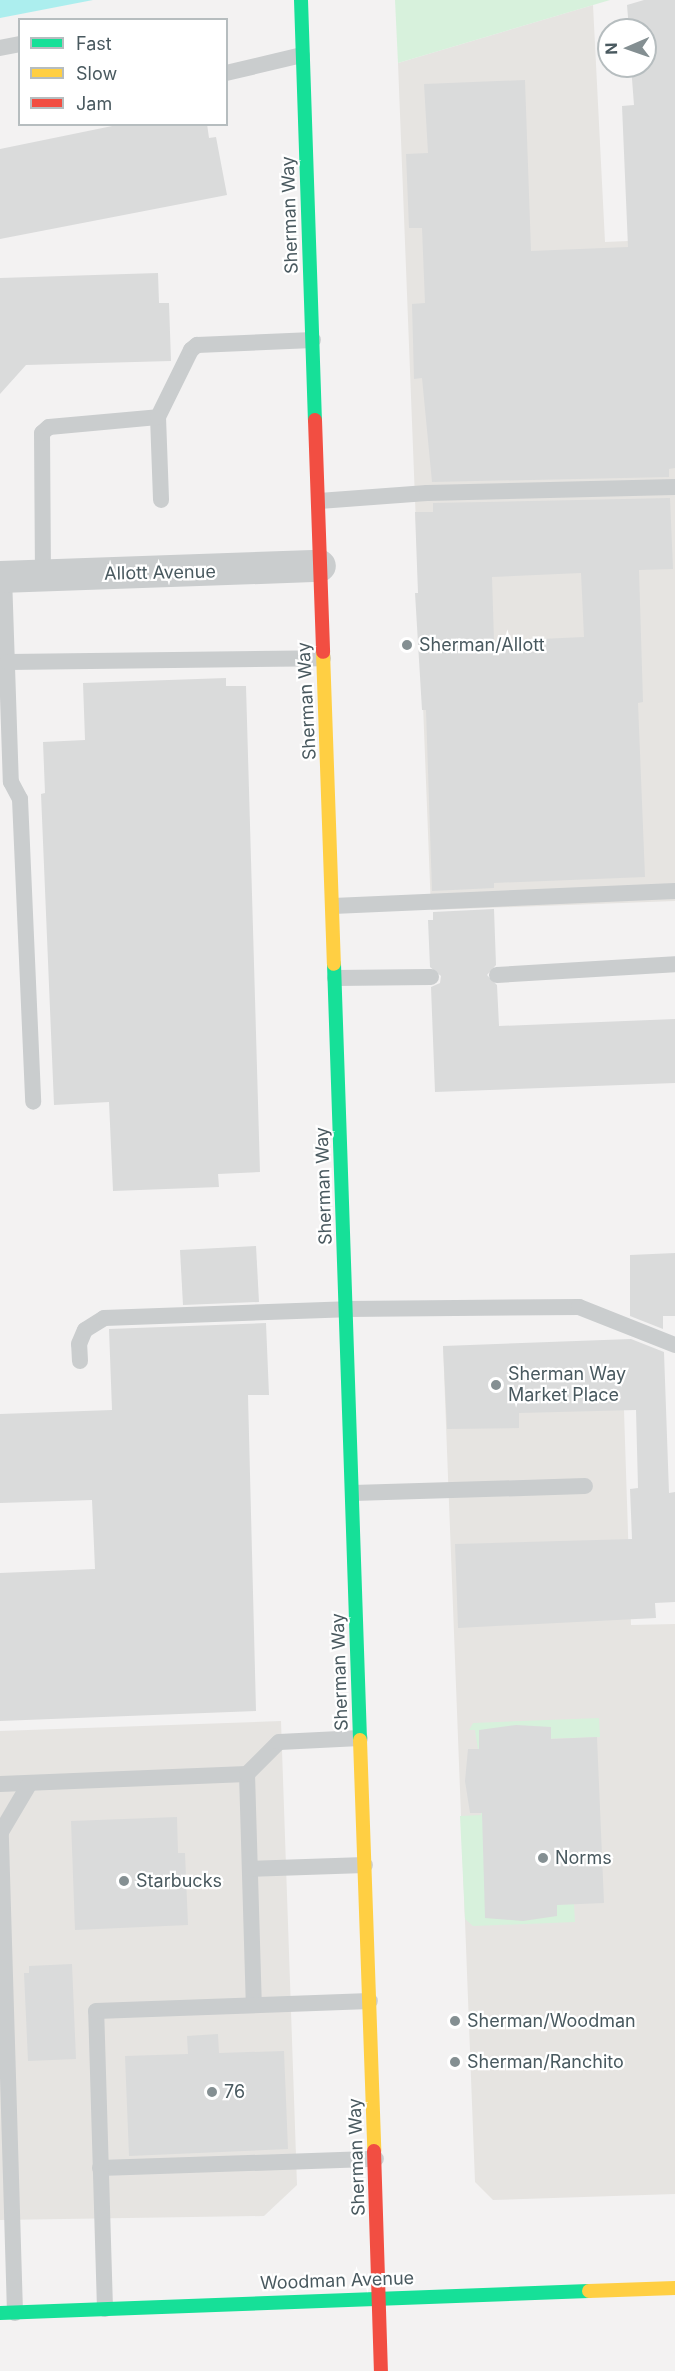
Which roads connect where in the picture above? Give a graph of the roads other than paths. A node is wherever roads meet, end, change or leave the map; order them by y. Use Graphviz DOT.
graph roads {
  1 [pos="300,0"];
  2 [pos="18,44"];
  3 [pos="0,48"];
  4 [pos="302,55"];
  5 [pos="228,73"];
  6 [pos="313,340"];
  7 [pos="158,417"];
  8 [pos="675,487"];
  9 [pos="161,500"];
  10 [pos="319,501"];
  11 [pos="320,566"];
  12 [pos="44,576"];
  13 [pos="2,577"];
  14 [pos="323,658"];
  15 [pos="9,662"];
  16 [pos="675,891"];
  17 [pos="333,906"];
  18 [pos="675,964"];
  19 [pos="497,975"];
  20 [pos="430,977"];
  21 [pos="335,978"];
  22 [pos="33,1102"];
  23 [pos="346,1309"];
  24 [pos="675,1345"];
  25 [pos="80,1361"];
  26 [pos="585,1486"];
  27 [pos="352,1493"];
  28 [pos="360,1738"];
  29 [pos="247,1774"];
  30 [pos="30,1783"];
  31 [pos="0,1784"];
  32 [pos="365,1864"];
  33 [pos="250,1869"];
  34 [pos="1,1924"];
  35 [pos="370,2001"];
  36 [pos="2,2002"];
  37 [pos="254,2005"];
  38 [pos="376,2158"];
  39 [pos="100,2168"];
  40 [pos="675,2288"];
  41 [pos="379,2297"];
  42 [pos="105,2309"];
  43 [pos="8,2313"];
  44 [pos="381,2371"];
  1 -- 4 [label="main road, Sherman Way"];
  2 -- 3 [label="lane"];
  4 -- 5 [label="lane"];
  4 -- 6 [label="main road, Sherman Way"];
  6 -- 7 [label="lane"];
  6 -- 10 [label="main road, Sherman Way"];
  7 -- 9 [label="lane"];
  7 -- 12 [label="lane"];
  8 -- 10 [label="lane"];
  10 -- 11 [label="main road, Sherman Way"];
  11 -- 12 [label="street, Allott Avenue"];
  11 -- 14 [label="main road, Sherman Way"];
  12 -- 13 [label="street, Allott Avenue"];
  13 -- 15 [label="lane"];
  14 -- 15 [label="lane"];
  14 -- 17 [label="main road, Sherman Way"];
  15 -- 22 [label="lane"];
  16 -- 17 [label="lane"];
  17 -- 21 [label="main road, Sherman Way"];
  18 -- 19 [label="lane"];
  20 -- 21 [label="lane"];
  21 -- 23 [label="main road, Sherman Way"];
  23 -- 24 [label="lane"];
  23 -- 25 [label="lane"];
  23 -- 27 [label="main road, Sherman Way"];
  26 -- 27 [label="lane"];
  27 -- 28 [label="main road, Sherman Way"];
  28 -- 29 [label="lane"];
  28 -- 32 [label="main road, Sherman Way"];
  29 -- 30 [label="lane"];
  29 -- 33 [label="lane"];
  30 -- 31 [label="lane"];
  30 -- 34 [label="lane"];
  32 -- 33 [label="lane"];
  32 -- 35 [label="main road, Sherman Way"];
  33 -- 37 [label="lane"];
  34 -- 36 [label="lane"];
  35 -- 37 [label="lane"];
  35 -- 38 [label="main road, Sherman Way"];
  36 -- 43 [label="lane"];
  37 -- 39 [label="lane"];
  38 -- 39 [label="lane"];
  38 -- 41 [label="main road, Sherman Way"];
  39 -- 42 [label="lane"];
  40 -- 41 [label="main road, Woodman Avenue"];
  41 -- 42 [label="main road, Woodman Avenue"];
  41 -- 44 [label="main road, Sherman Way"];
  42 -- 43 [label="main road, Woodman Avenue"];
}
